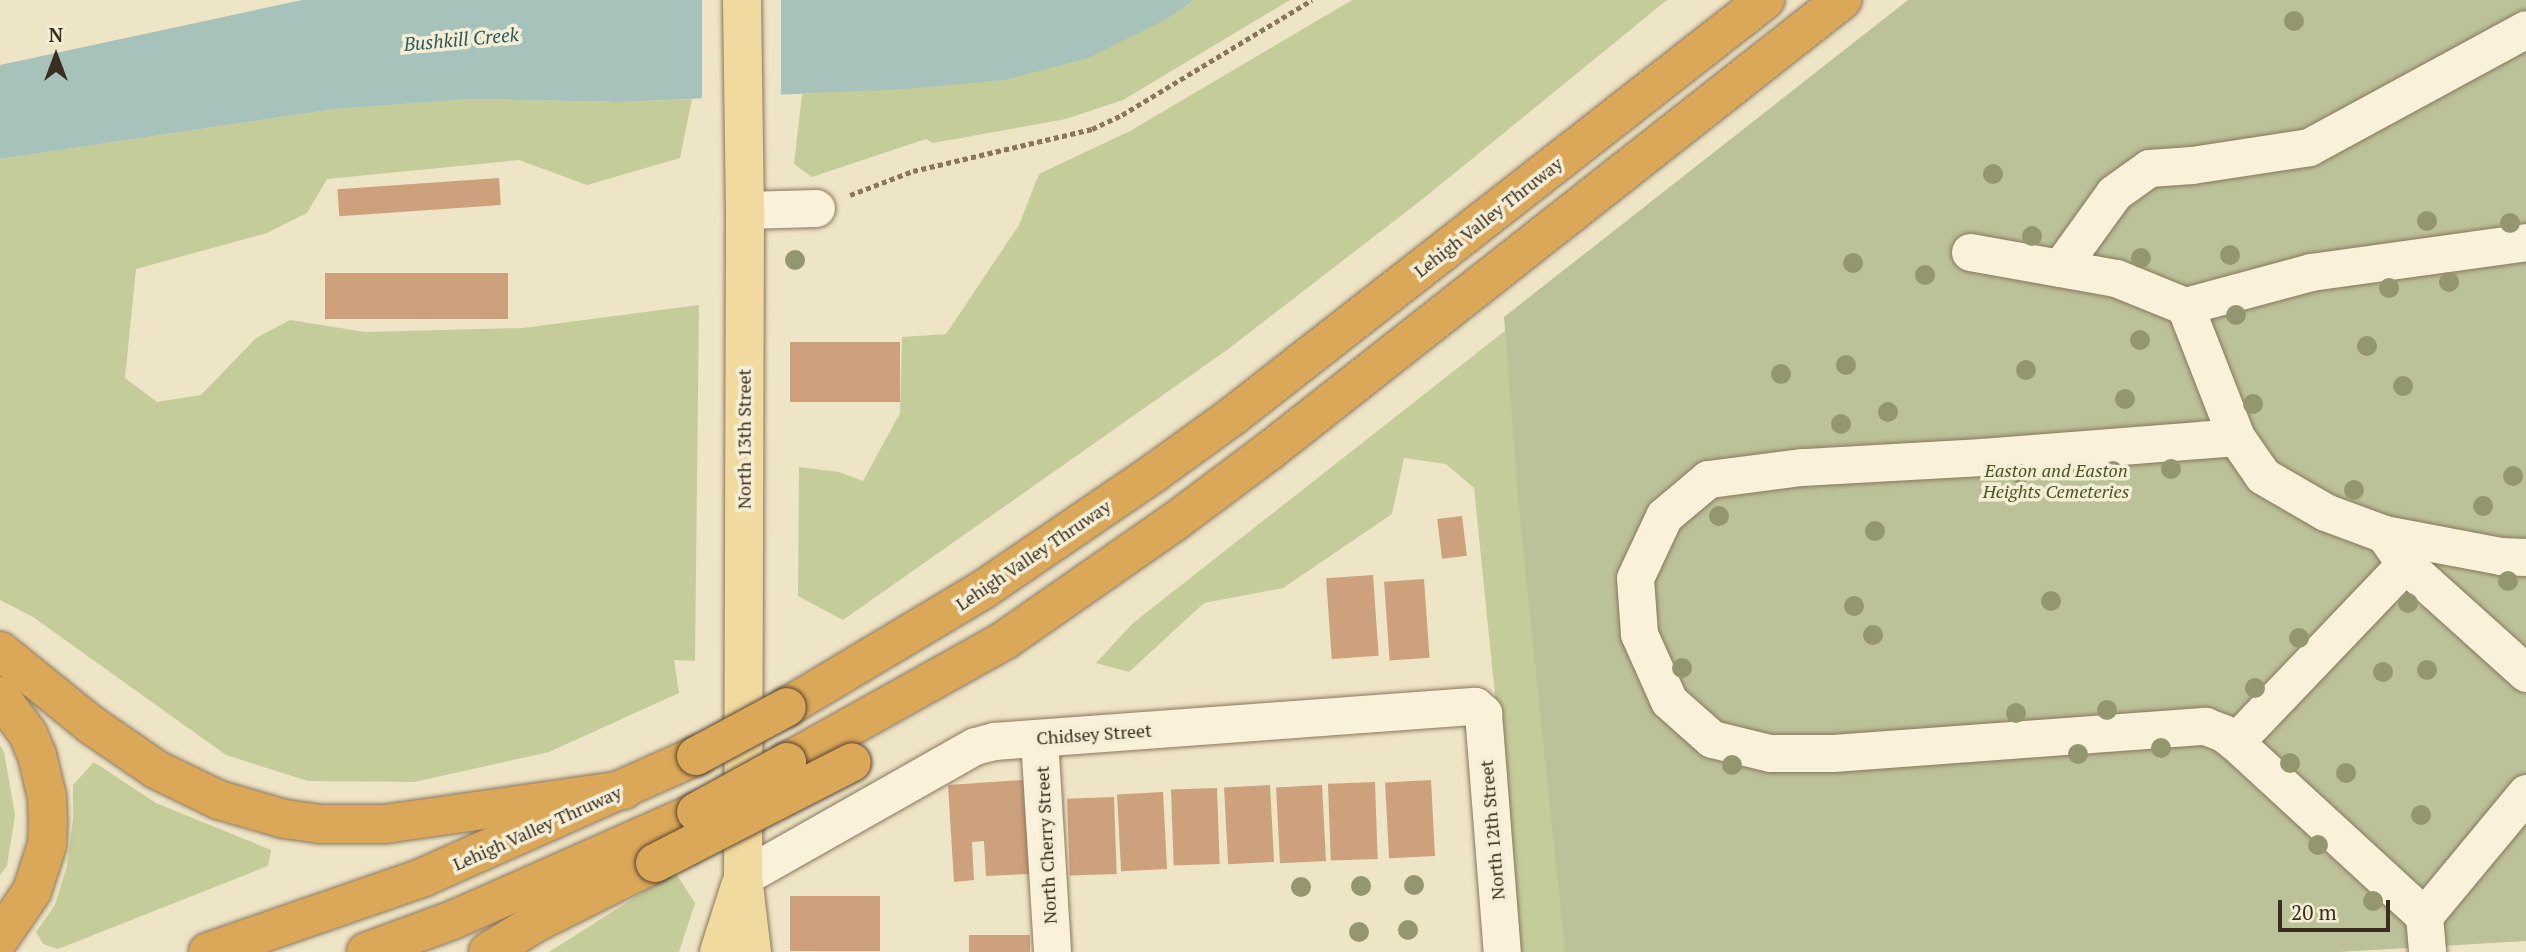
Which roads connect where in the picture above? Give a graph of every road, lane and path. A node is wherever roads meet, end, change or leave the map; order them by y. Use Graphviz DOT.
graph roads {
  1 [pos="742,0"];
  2 [pos="1312,0"];
  3 [pos="1765,0"];
  4 [pos="1842,0"];
  5 [pos="2526,29"];
  6 [pos="816,208"];
  7 [pos="745,209"];
  8 [pos="2526,242"];
  9 [pos="1970,252"];
  10 [pos="2060,268"];
  11 [pos="2185,306"];
  12 [pos="2236,437"];
  13 [pos="2384,534"];
  14 [pos="2526,557"];
  15 [pos="2405,564"];
  16 [pos="0,651"];
  17 [pos="2526,673"];
  18 [pos="0,696"];
  19 [pos="1480,708"];
  20 [pos="883,710"];
  21 [pos="1039,738"];
  22 [pos="2235,742"];
  23 [pos="624,790"];
  24 [pos="2526,793"];
  25 [pos="743,877"];
  26 [pos="2424,916"];
  27 [pos="0,938"];
  28 [pos="208,952"];
  29 [pos="366,952"];
  30 [pos="488,952"];
  31 [pos="719,952"];
  32 [pos="752,952"];
  33 [pos="1052,952"];
  34 [pos="1502,952"];
  35 [pos="2427,952"];
  1 -- 7 [label="main road, North 13th Street"];
  2 -- 6 [label="path"];
  3 -- 23 [label="highway, Lehigh Valley Thruway, bridge"];
  4 -- 20 [label="highway"];
  5 -- 10 [label="street"];
  6 -- 7 [label="street"];
  7 -- 25 [label="main road, North 13th Street"];
  8 -- 11 [label="street"];
  9 -- 10 [label="street"];
  10 -- 11 [label="street"];
  11 -- 12 [label="street"];
  12 -- 13 [label="street"];
  12 -- 22 [label="street"];
  13 -- 14 [label="street"];
  13 -- 15 [label="street"];
  15 -- 17 [label="street"];
  15 -- 22 [label="street"];
  16 -- 23 [label="highway"];
  18 -- 27 [label="highway"];
  19 -- 21 [label="street, Chidsey Street"];
  19 -- 34 [label="street, North 12th Street"];
  20 -- 29 [label="highway, bridge"];
  20 -- 30 [label="highway, bridge"];
  21 -- 25 [label="street, Chidsey Street"];
  21 -- 33 [label="street, North Cherry Street"];
  22 -- 26 [label="street"];
  23 -- 28 [label="highway, Lehigh Valley Thruway"];
  24 -- 26 [label="street"];
  25 -- 31 [label="main road, North 13th Street"];
  25 -- 32 [label="main road, North 13th Street"];
  26 -- 35 [label="street"];
}
